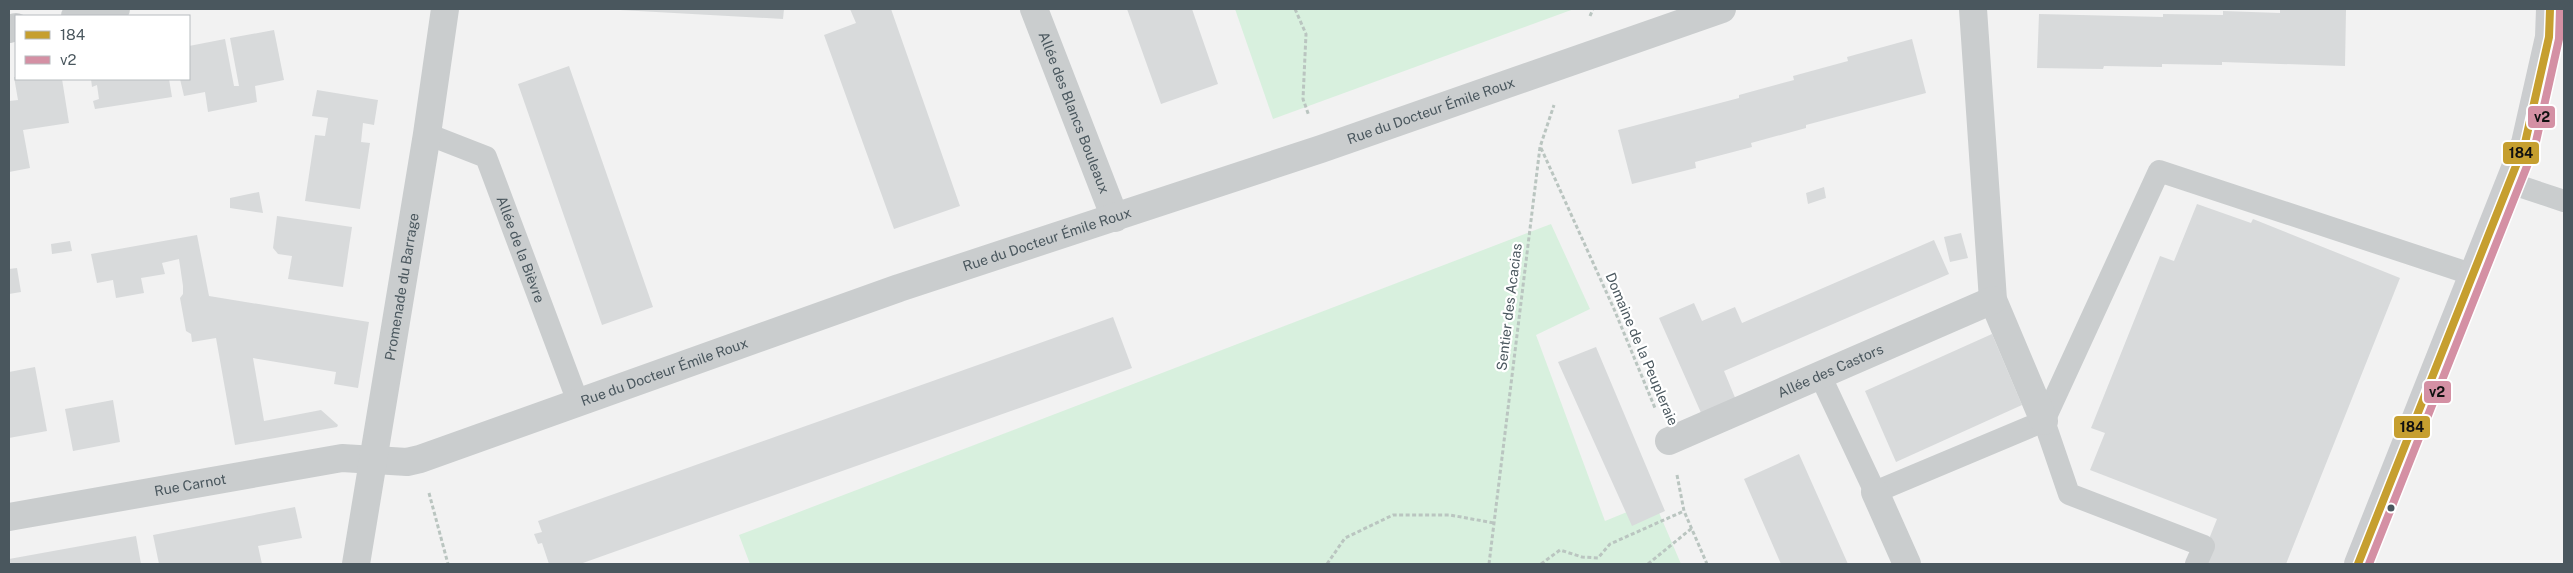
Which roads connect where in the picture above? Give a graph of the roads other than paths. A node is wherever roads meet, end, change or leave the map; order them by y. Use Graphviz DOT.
graph roads {
  1 [pos="116,9"];
  2 [pos="444,9"];
  3 [pos="1034,9"];
  4 [pos="1722,9"];
  5 [pos="1973,9"];
  6 [pos="2550,9"];
  7 [pos="81,15"];
  8 [pos="427,134"];
  9 [pos="2510,183"];
  10 [pos="2564,201"];
  11 [pos="1115,218"];
  12 [pos="2474,276"];
  13 [pos="1993,300"];
  14 [pos="1820,375"];
  15 [pos="578,402"];
  16 [pos="2044,421"];
  17 [pos="1669,441"];
  18 [pos="372,461"];
  19 [pos="1875,492"];
  20 [pos="9,517"];
  21 [pos="356,564"];
  22 [pos="1907,564"];
  23 [pos="2196,564"];
  24 [pos="2358,564"];
  1 -- 7 [label="street"];
  2 -- 8 [label="street, Promenade du Barrage"];
  3 -- 11 [label="street, Allée des Blancs Bouleaux"];
  4 -- 11 [label="street, Rue du Docteur Émile Roux"];
  5 -- 13 [label="street"];
  6 -- 9 [label="main road"];
  8 -- 15 [label="lane, Allée de la Bièvre"];
  8 -- 18 [label="street, Promenade du Barrage"];
  9 -- 10 [label="lane"];
  9 -- 12 [label="main road"];
  11 -- 15 [label="street, Rue du Docteur Émile Roux"];
  12 -- 16 [label="lane"];
  12 -- 24 [label="main road"];
  13 -- 14 [label="street, Allée des Castors"];
  13 -- 16 [label="street"];
  14 -- 17 [label="street, Allée des Castors"];
  14 -- 19 [label="lane"];
  15 -- 18 [label="street, Rue du Docteur Émile Roux"];
  16 -- 19 [label="lane"];
  16 -- 23 [label="lane"];
  18 -- 20 [label="street, Rue Carnot"];
  18 -- 21 [label="street, Promenade du Barrage"];
  19 -- 22 [label="street"];
}
